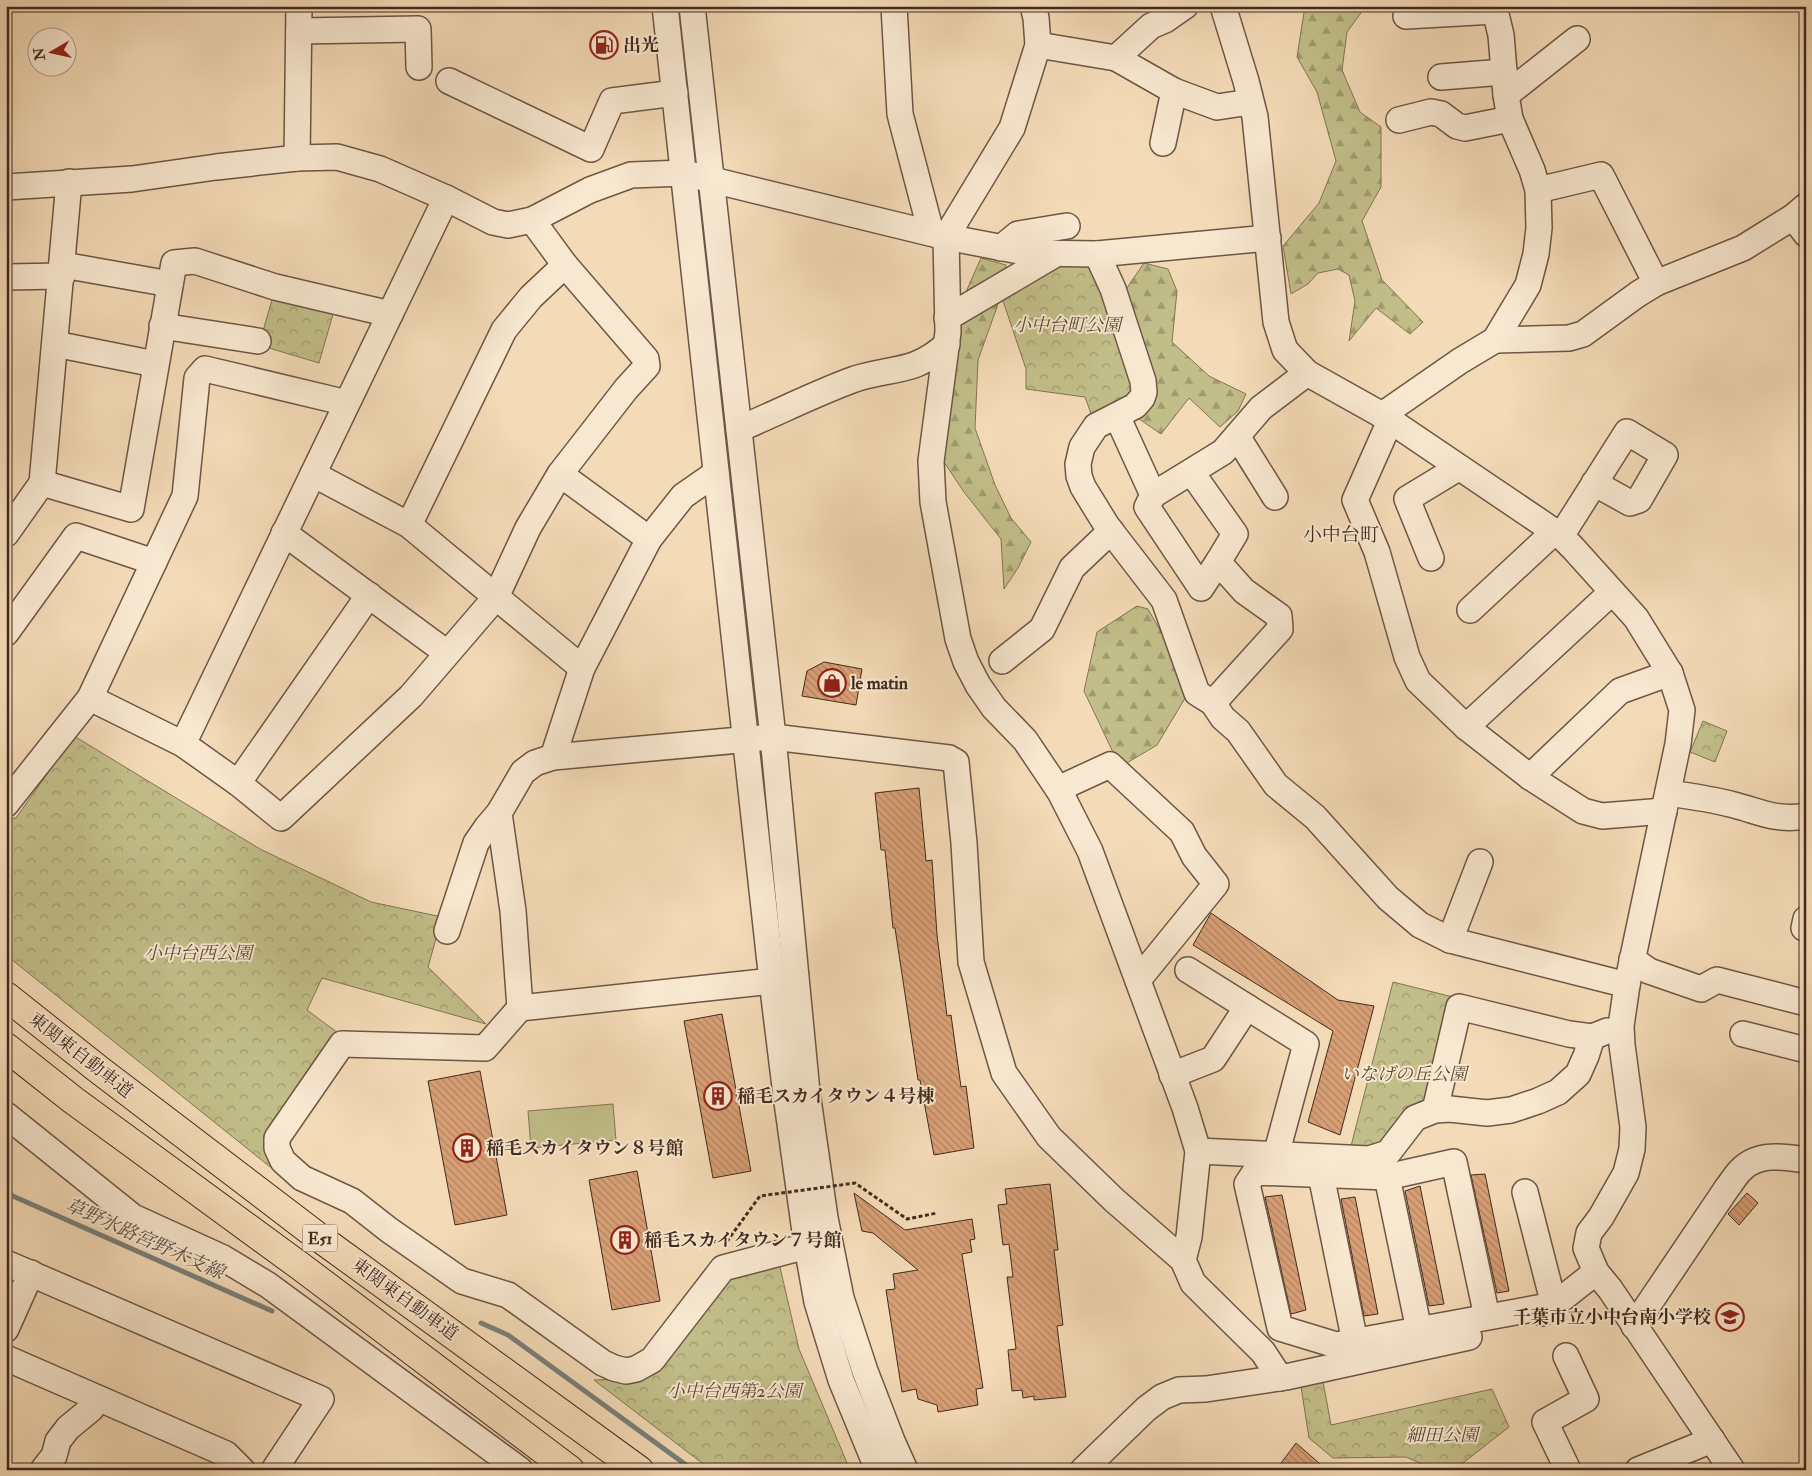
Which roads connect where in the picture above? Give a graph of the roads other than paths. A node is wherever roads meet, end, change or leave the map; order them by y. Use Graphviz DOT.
graph roads {
  1 [pos="665,6"];
  2 [pos="692,6"];
  3 [pos="894,6"];
  4 [pos="1034,6"];
  5 [pos="1223,6"];
  6 [pos="1495,8"];
  7 [pos="1169,9"];
  8 [pos="1406,16"];
  9 [pos="299,18"];
  10 [pos="1577,39"];
  11 [pos="1038,45"];
  12 [pos="1116,58"];
  13 [pos="418,67"];
  14 [pos="1442,76"];
  15 [pos="449,81"];
  16 [pos="1174,91"];
  17 [pos="675,93"];
  18 [pos="1507,95"];
  19 [pos="1250,102"];
  20 [pos="1399,120"];
  21 [pos="1163,143"];
  22 [pos="297,158"];
  23 [pos="684,173"];
  24 [pos="711,180"];
  25 [pos="69,182"];
  26 [pos="6,187"];
  27 [pos="1538,190"];
  28 [pos="446,198"];
  29 [pos="1802,219"];
  30 [pos="532,220"];
  31 [pos="1067,226"];
  32 [pos="939,235"];
  33 [pos="1268,238"];
  34 [pos="1001,248"];
  35 [pos="1054,254"];
  36 [pos="1097,254"];
  37 [pos="565,264"];
  38 [pos="62,271"];
  39 [pos="6,277"];
  40 [pos="1656,283"];
  41 [pos="170,284"];
  42 [pos="390,314"];
  43 [pos="947,318"];
  44 [pos="162,326"];
  45 [pos="1495,340"];
  46 [pos="258,342"];
  47 [pos="55,344"];
  48 [pos="947,344"];
  49 [pos="155,364"];
  50 [pos="1307,373"];
  51 [pos="347,403"];
  52 [pos="1117,416"];
  53 [pos="1386,418"];
  54 [pos="739,429"];
  55 [pos="1237,436"];
  56 [pos="1458,468"];
  57 [pos="716,473"];
  58 [pos="1192,473"];
  59 [pos="313,474"];
  60 [pos="560,474"];
  61 [pos="42,483"];
  62 [pos="1594,483"];
  63 [pos="1153,495"];
  64 [pos="1275,497"];
  65 [pos="409,525"];
  66 [pos="1111,531"];
  67 [pos="284,533"];
  68 [pos="6,534"];
  69 [pos="1558,534"];
  70 [pos="649,538"];
  71 [pos="1431,558"];
  72 [pos="154,562"];
  73 [pos="1218,562"];
  74 [pos="1612,592"];
  75 [pos="369,595"];
  76 [pos="496,597"];
  77 [pos="1470,610"];
  78 [pos="6,633"];
  79 [pos="447,653"];
  80 [pos="1002,661"];
  81 [pos="582,668"];
  82 [pos="1670,673"];
  83 [pos="90,698"];
  84 [pos="1213,703"];
  85 [pos="1466,727"];
  86 [pos="773,737"];
  87 [pos="746,739"];
  88 [pos="183,744"];
  89 [pos="553,757"];
  90 [pos="1530,777"];
  91 [pos="238,783"];
  92 [pos="1058,789"];
  93 [pos="1666,802"];
  94 [pos="6,804"];
  95 [pos="499,813"];
  96 [pos="1806,816"];
  97 [pos="1480,862"];
  98 [pos="447,931"];
  99 [pos="1450,940"];
  100 [pos="1632,959"];
  101 [pos="1188,970"];
  102 [pos="1138,980"];
  103 [pos="772,981"];
  104 [pos="1626,985"];
  105 [pos="6,996"];
  106 [pos="1806,1003"];
  107 [pos="1247,1007"];
  108 [pos="520,1008"];
  109 [pos="1621,1026"];
  110 [pos="1743,1034"];
  111 [pos="1592,1037"];
  112 [pos="6,1047"];
  113 [pos="1806,1050"];
  114 [pos="1172,1075"];
  115 [pos="1435,1110"];
  116 [pos="6,1115"];
  117 [pos="1198,1151"];
  118 [pos="1276,1155"];
  119 [pos="1806,1160"];
  120 [pos="1321,1175"];
  121 [pos="1387,1177"];
  122 [pos="1525,1192"];
  123 [pos="806,1246"];
  124 [pos="1183,1260"];
  125 [pos="6,1263"];
  126 [pos="1596,1272"];
  127 [pos="31,1274"];
  128 [pos="1554,1305"];
  129 [pos="1487,1317"];
  130 [pos="1634,1326"];
  131 [pos="6,1330"];
  132 [pos="1419,1330"];
  133 [pos="1356,1342"];
  134 [pos="1566,1356"];
  135 [pos="9,1363"];
  136 [pos="1280,1378"];
  137 [pos="97,1398"];
  138 [pos="1712,1440"];
  139 [pos="43,1470"];
  140 [pos="242,1470"];
  141 [pos="274,1470"];
  142 [pos="520,1470"];
  143 [pos="570,1470"];
  144 [pos="639,1470"];
  145 [pos="878,1470"];
  146 [pos="905,1470"];
  147 [pos="1083,1470"];
  148 [pos="1568,1470"];
  149 [pos="1638,1470"];
  150 [pos="1732,1470"];
  1 -- 17 [label="street"];
  2 -- 24 [label="street"];
  3 -- 32 [label="street"];
  4 -- 11 [label="street"];
  5 -- 19 [label="street"];
  6 -- 8 [label="street"];
  6 -- 18 [label="street"];
  7 -- 12 [label="street"];
  9 -- 13 [label="street"];
  9 -- 22 [label="street"];
  10 -- 18 [label="street"];
  11 -- 12 [label="street"];
  11 -- 32 [label="street"];
  12 -- 16 [label="street"];
  14 -- 18 [label="street"];
  15 -- 17 [label="street"];
  16 -- 19 [label="street"];
  16 -- 21 [label="street"];
  17 -- 23 [label="street"];
  18 -- 20 [label="street"];
  18 -- 27 [label="street"];
  19 -- 33 [label="street"];
  22 -- 25 [label="street"];
  22 -- 28 [label="street"];
  23 -- 24 [label="street"];
  23 -- 30 [label="street"];
  23 -- 57 [label="street"];
  24 -- 32 [label="street"];
  24 -- 54 [label="street"];
  25 -- 26 [label="street"];
  25 -- 38 [label="street"];
  27 -- 40 [label="street"];
  27 -- 45 [label="street"];
  28 -- 30 [label="street"];
  28 -- 42 [label="street"];
  29 -- 40 [label="street"];
  30 -- 37 [label="street"];
  31 -- 34 [label="street"];
  32 -- 34 [label="street"];
  32 -- 43 [label="street"];
  33 -- 36 [label="street"];
  33 -- 50 [label="street"];
  34 -- 35 [label="street"];
  35 -- 36 [label="street"];
  35 -- 43 [label="street"];
  36 -- 52 [label="street"];
  37 -- 60 [label="street"];
  37 -- 65 [label="street"];
  38 -- 39 [label="street"];
  38 -- 41 [label="street"];
  38 -- 47 [label="street"];
  40 -- 45 [label="street"];
  41 -- 42 [label="street"];
  41 -- 44 [label="street"];
  42 -- 51 [label="street"];
  43 -- 48 [label="street"];
  44 -- 46 [label="street"];
  44 -- 49 [label="street"];
  45 -- 53 [label="street"];
  47 -- 49 [label="street"];
  47 -- 61 [label="street"];
  48 -- 54 [label="street"];
  48 -- 92 [label="street"];
  49 -- 61 [label="street"];
  50 -- 53 [label="street"];
  50 -- 55 [label="street"];
  51 -- 59 [label="street"];
  51 -- 72 [label="street"];
  52 -- 63 [label="street"];
  52 -- 66 [label="street"];
  53 -- 56 [label="street"];
  53 -- 85 [label="street"];
  54 -- 86 [label="street"];
  55 -- 58 [label="street"];
  55 -- 64 [label="street"];
  56 -- 69 [label="street"];
  56 -- 71 [label="street"];
  57 -- 70 [label="street"];
  57 -- 87 [label="street"];
  58 -- 63 [label="street"];
  58 -- 73 [label="street"];
  59 -- 65 [label="street"];
  59 -- 67 [label="street"];
  60 -- 70 [label="street"];
  60 -- 76 [label="street"];
  61 -- 68 [label="street"];
  62 -- 69 [label="street"];
  63 -- 73 [label="street"];
  65 -- 76 [label="street"];
  66 -- 80 [label="street"];
  66 -- 84 [label="street"];
  67 -- 75 [label="street"];
  67 -- 88 [label="street"];
  69 -- 74 [label="street"];
  69 -- 77 [label="street"];
  70 -- 81 [label="street"];
  72 -- 78 [label="street"];
  72 -- 83 [label="street"];
  73 -- 84 [label="street"];
  74 -- 82 [label="street"];
  74 -- 85 [label="street"];
  75 -- 79 [label="street"];
  75 -- 91 [label="street"];
  76 -- 79 [label="street"];
  76 -- 81 [label="street"];
  79 -- 91 [label="street"];
  81 -- 89 [label="street"];
  82 -- 90 [label="street"];
  82 -- 93 [label="street"];
  83 -- 88 [label="street"];
  83 -- 94 [label="street"];
  84 -- 99 [label="street"];
  85 -- 90 [label="street"];
  86 -- 87 [label="street"];
  86 -- 124 [label="street"];
  86 -- 146 [label="street"];
  87 -- 89 [label="street"];
  87 -- 103 [label="street"];
  88 -- 91 [label="street"];
  89 -- 95 [label="street"];
  90 -- 93 [label="street"];
  92 -- 102 [label="street"];
  92 -- 102 [label="street"];
  93 -- 96 [label="street"];
  93 -- 100 [label="street"];
  95 -- 98 [label="street"];
  95 -- 108 [label="street"];
  97 -- 99 [label="street"];
  99 -- 104 [label="street"];
  100 -- 104 [label="street"];
  100 -- 106 [label="street"];
  101 -- 107 [label="street"];
  102 -- 114 [label="street"];
  103 -- 108 [label="street"];
  103 -- 123 [label="street"];
  104 -- 109 [label="street"];
  105 -- 144 [label="highway, 東関東自動車道 / E51"];
  107 -- 114 [label="street"];
  107 -- 118 [label="street"];
  108 -- 123 [label="street"];
  109 -- 111 [label="street"];
  109 -- 126 [label="street"];
  110 -- 113 [label="street"];
  111 -- 115 [label="street"];
  111 -- 115 [label="street"];
  112 -- 143 [label="highway, 東関東自動車道 / E51"];
  114 -- 117 [label="street"];
  115 -- 118 [label="street"];
  116 -- 142 [label="street"];
  117 -- 118 [label="street"];
  117 -- 124 [label="street"];
  119 -- 130 [label="street"];
  120 -- 121 [label="street"];
  120 -- 133 [label="street"];
  120 -- 133 [label="street"];
  121 -- 129 [label="street"];
  121 -- 132 [label="street"];
  122 -- 128 [label="street"];
  123 -- 145 [label="street"];
  124 -- 136 [label="street"];
  125 -- 127 [label="street"];
  126 -- 128 [label="street"];
  126 -- 130 [label="street"];
  127 -- 131 [label="street"];
  127 -- 141 [label="street"];
  128 -- 129 [label="street"];
  128 -- 136 [label="street"];
  129 -- 132 [label="street"];
  130 -- 138 [label="street"];
  132 -- 133 [label="street"];
  134 -- 148 [label="street"];
  135 -- 137 [label="street"];
  136 -- 147 [label="street"];
  137 -- 139 [label="street"];
  137 -- 140 [label="street"];
  138 -- 149 [label="street"];
  138 -- 150 [label="street"];
}
